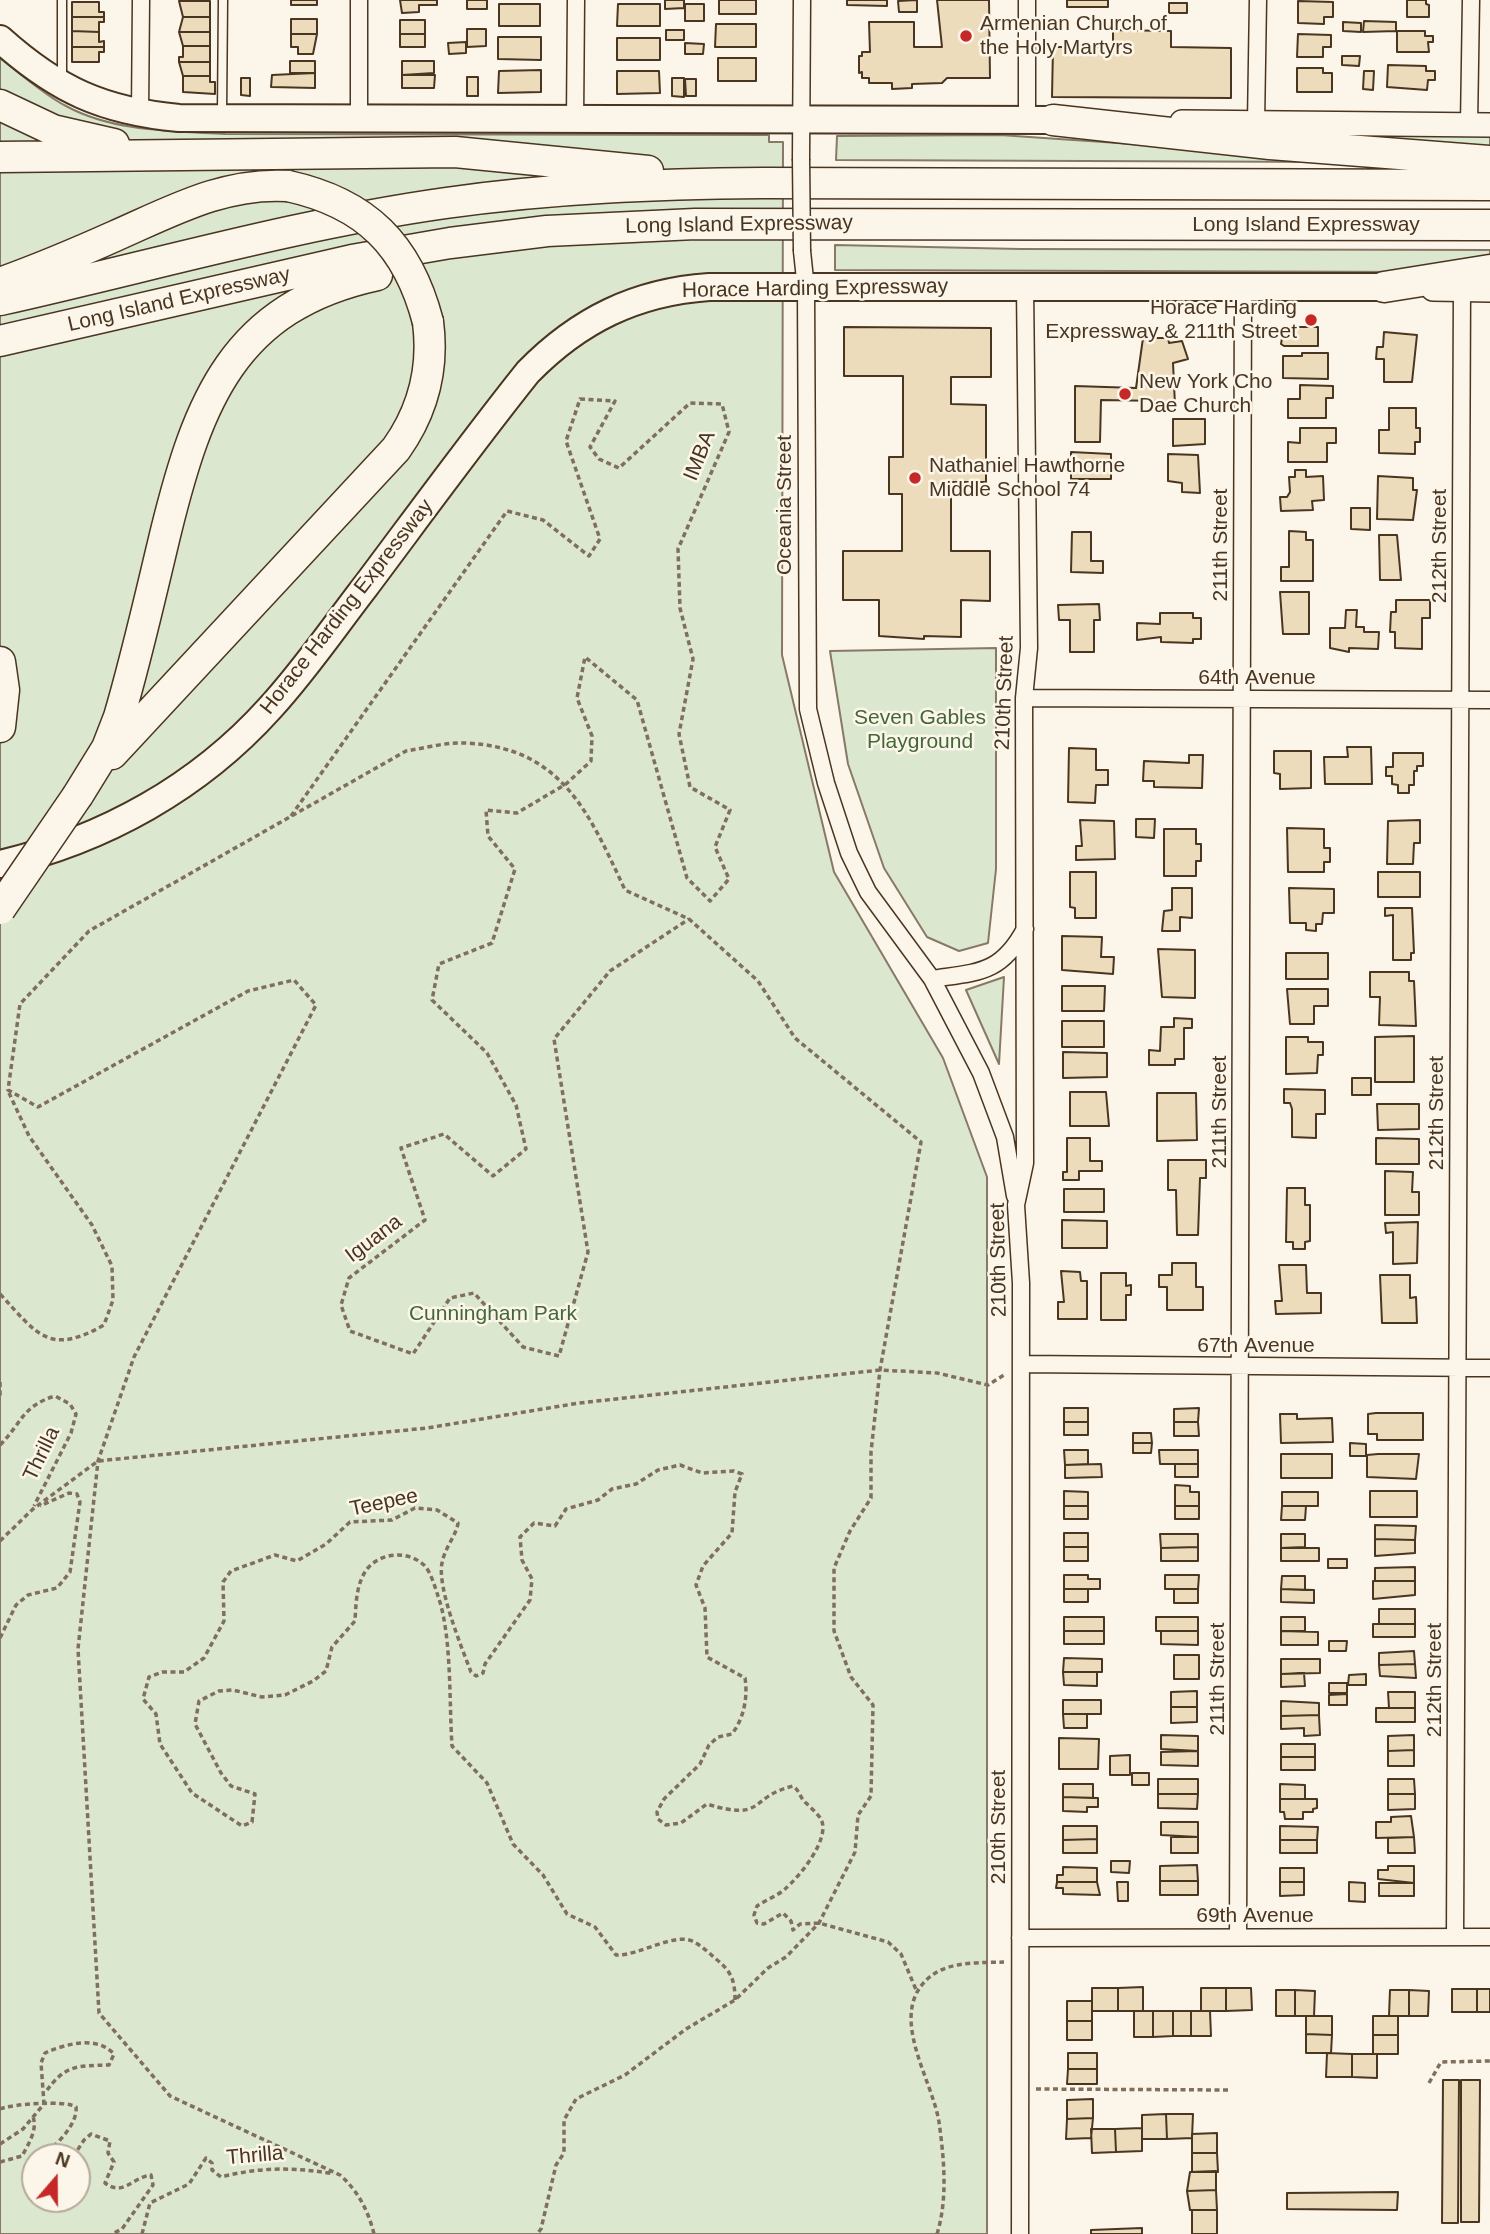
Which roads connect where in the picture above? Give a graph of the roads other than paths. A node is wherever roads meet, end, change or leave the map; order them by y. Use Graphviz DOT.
graph roads {
  1 [pos="61,0"];
  2 [pos="141,0"];
  3 [pos="222,0"];
  4 [pos="359,0"];
  5 [pos="576,0"];
  6 [pos="802,0"];
  7 [pos="1027,0"];
  8 [pos="1258,0"];
  9 [pos="1471,0"];
  10 [pos="4,42"];
  11 [pos="62,88"];
  12 [pos="0,105"];
  13 [pos="140,114"];
  14 [pos="222,119"];
  15 [pos="359,119"];
  16 [pos="575,120"];
  17 [pos="802,121"];
  18 [pos="1040,121"];
  19 [pos="1256,123"];
  20 [pos="1479,125"];
  21 [pos="310,153"];
  22 [pos="0,157"];
  23 [pos="1490,161"];
  24 [pos="763,183"];
  25 [pos="1490,185"];
  26 [pos="1490,225"];
  27 [pos="596,228"];
  28 [pos="1490,270"];
  29 [pos="0,282"];
  30 [pos="1025,287"];
  31 [pos="1242,287"];
  32 [pos="1384,287"];
  33 [pos="806,289"];
  34 [pos="1462,289"];
  35 [pos="1490,290"];
  36 [pos="0,300"];
  37 [pos="0,341"];
  38 [pos="0,662"];
  39 [pos="1024,698"];
  40 [pos="1242,699"];
  41 [pos="1460,700"];
  42 [pos="1490,700"];
  43 [pos="0,727"];
  44 [pos="78,795"];
  45 [pos="0,864"];
  46 [pos="0,909"];
  47 [pos="1024,929"];
  48 [pos="932,979"];
  49 [pos="1016,1205"];
  50 [pos="1021,1364"];
  51 [pos="1240,1368"];
  52 [pos="1457,1368"];
  53 [pos="1490,1368"];
  54 [pos="1238,1936"];
  55 [pos="1455,1937"];
  56 [pos="1490,1937"];
  57 [pos="1020,1938"];
  58 [pos="1020,2234"];
  1 -- 11 [label="lane"];
  2 -- 13 [label="street"];
  3 -- 14 [label="lane"];
  4 -- 15 [label="street"];
  5 -- 16 [label="street"];
  6 -- 17 [label="street, Oceania Street"];
  7 -- 18 [label="street"];
  8 -- 19 [label="street"];
  9 -- 20 [label="street"];
  10 -- 11 [label="main road"];
  11 -- 13 [label="main road"];
  12 -- 21 [label="highway"];
  13 -- 14 [label="main road"];
  14 -- 15 [label="main road"];
  15 -- 16 [label="main road"];
  16 -- 17 [label="main road"];
  17 -- 18 [label="main road"];
  17 -- 33 [label="street, Oceania Street, bridge"];
  18 -- 19 [label="main road"];
  18 -- 23 [label="highway"];
  19 -- 20 [label="main road"];
  21 -- 22 [label="highway"];
  21 -- 24 [label="highway"];
  24 -- 25 [label="highway, Long Island Expressway"];
  24 -- 36 [label="highway, Long Island Expressway"];
  26 -- 27 [label="highway, Long Island Expressway"];
  27 -- 37 [label="highway, Long Island Expressway"];
  27 -- 44 [label="highway"];
  28 -- 32 [label="highway"];
  29 -- 44 [label="highway, bridge"];
  30 -- 31 [label="main road, Horace Harding Expressway"];
  30 -- 33 [label="main road, Horace Harding Expressway"];
  30 -- 39 [label="street, 210th Street"];
  31 -- 32 [label="main road, Horace Harding Expressway"];
  31 -- 40 [label="street, 211th Street"];
  32 -- 34 [label="main road, Horace Harding Expressway"];
  33 -- 45 [label="main road, Horace Harding Expressway"];
  33 -- 48 [label="street, Oceania Street"];
  34 -- 35 [label="main road, Horace Harding Expressway"];
  34 -- 41 [label="street, 212th Street"];
  38 -- 43 [label="highway"];
  39 -- 40 [label="street, 64th Avenue"];
  39 -- 47 [label="street, 210th Street"];
  40 -- 41 [label="street, 64th Avenue"];
  40 -- 51 [label="street, 211th Street"];
  41 -- 42 [label="street, 64th Avenue"];
  41 -- 52 [label="street, 212th Street"];
  44 -- 46 [label="highway, bridge"];
  47 -- 48 [label="street"];
  47 -- 49 [label="street, 210th Street"];
  48 -- 49 [label="street, Oceania Street"];
  49 -- 50 [label="street, 210th Street"];
  50 -- 51 [label="street, 67th Avenue"];
  50 -- 57 [label="street, 210th Street"];
  51 -- 52 [label="street, 67th Avenue"];
  51 -- 54 [label="street, 211th Street"];
  52 -- 53 [label="street, 67th Avenue"];
  52 -- 55 [label="street, 212th Street"];
  54 -- 55 [label="street, 69th Avenue"];
  54 -- 57 [label="street, 69th Avenue"];
  55 -- 56 [label="street, 69th Avenue"];
  57 -- 58 [label="street, 210th Street"];
}
